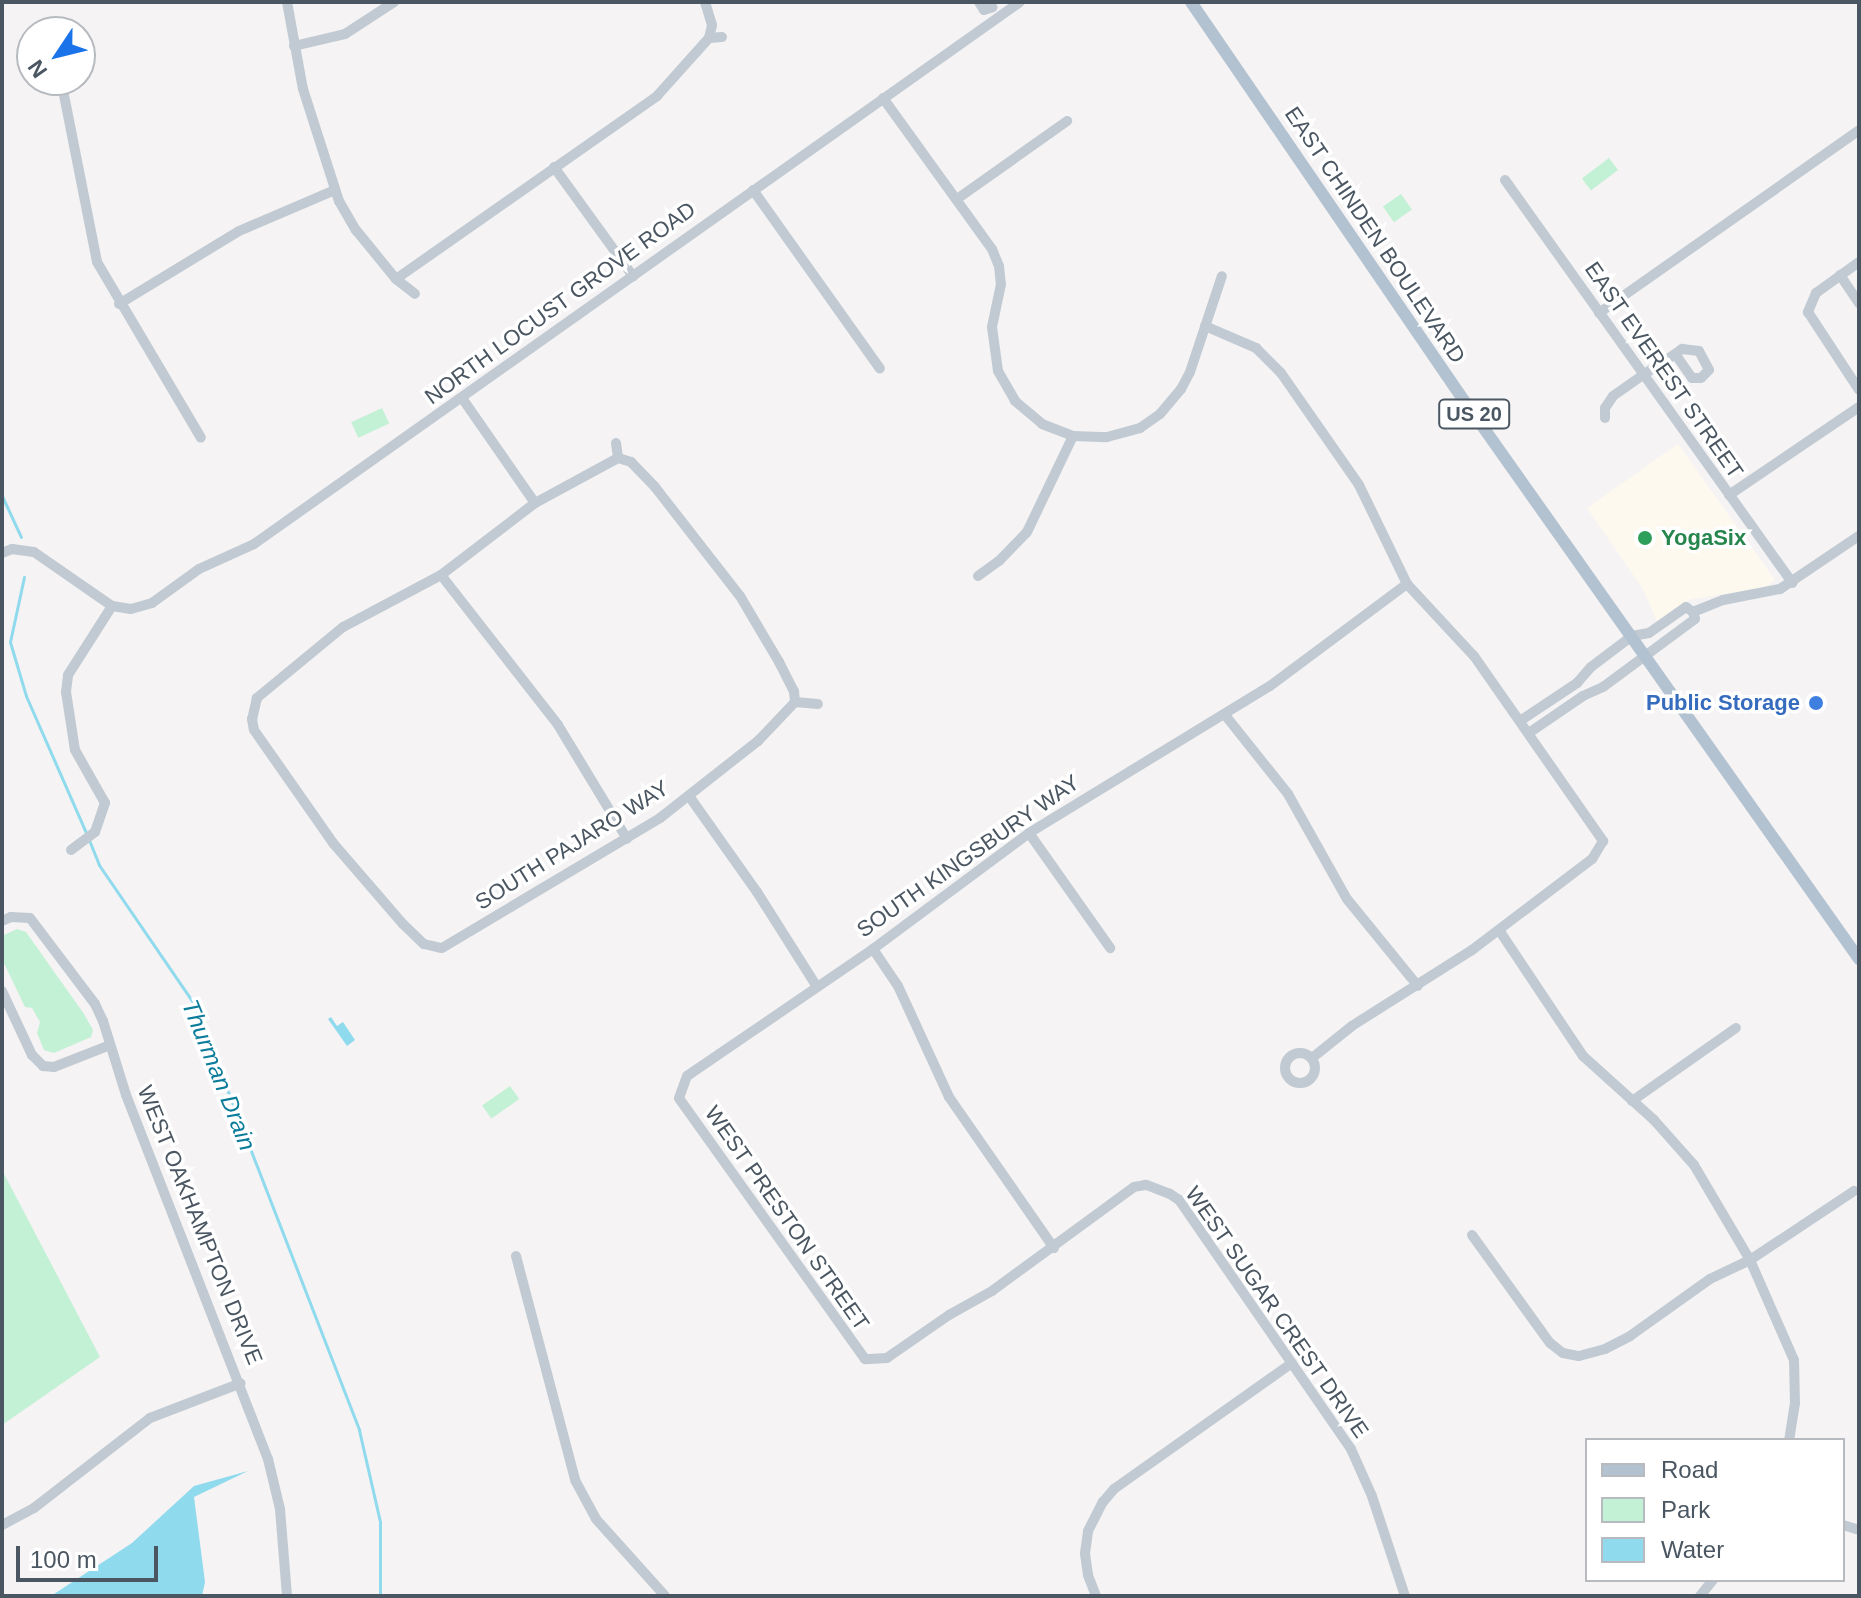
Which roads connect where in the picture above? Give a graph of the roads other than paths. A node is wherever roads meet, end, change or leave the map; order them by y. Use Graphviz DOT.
graph roads {
  1 [pos="287,2"];
  2 [pos="394,2"];
  3 [pos="705,2"];
  4 [pos="979,2"];
  5 [pos="1020,2"];
  6 [pos="1191,2"];
  7 [pos="996,9"];
  8 [pos="722,37"];
  9 [pos="709,38"];
  10 [pos="294,46"];
  11 [pos="64,96"];
  12 [pos="883,98"];
  13 [pos="1067,121"];
  14 [pos="1859,130"];
  15 [pos="554,167"];
  16 [pos="1505,180"];
  17 [pos="335,190"];
  18 [pos="753,190"];
  19 [pos="957,199"];
  20 [pos="1859,262"];
  21 [pos="1840,275"];
  22 [pos="633,276"];
  23 [pos="1222,276"];
  24 [pos="396,279"];
  25 [pos="415,294"];
  26 [pos="1859,303"];
  27 [pos="119,304"];
  28 [pos="1599,313"];
  29 [pos="1205,326"];
  30 [pos="1675,354"];
  31 [pos="880,369"];
  32 [pos="1643,375"];
  33 [pos="1859,390"];
  34 [pos="462,398"];
  35 [pos="1859,407"];
  36 [pos="1605,418"];
  37 [pos="1073,436"];
  38 [pos="201,438"];
  39 [pos="616,443"];
  40 [pos="618,458"];
  41 [pos="1729,495"];
  42 [pos="535,503"];
  43 [pos="1859,536"];
  44 [pos="2,553"];
  45 [pos="441,575"];
  46 [pos="978,576"];
  47 [pos="1792,583"];
  48 [pos="1407,584"];
  49 [pos="112,606"];
  50 [pos="1693,612"];
  51 [pos="1632,636"];
  52 [pos="1645,654"];
  53 [pos="795,702"];
  54 [pos="818,704"];
  55 [pos="1225,715"];
  56 [pos="1520,721"];
  57 [pos="1529,733"];
  58 [pos="689,796"];
  59 [pos="1029,833"];
  60 [pos="627,839"];
  61 [pos="71,850"];
  62 [pos="2,921"];
  63 [pos="1499,930"];
  64 [pos="1110,948"];
  65 [pos="873,949"];
  66 [pos="1859,959"];
  67 [pos="1418,986"];
  68 [pos="817,987"];
  69 [pos="2,991"];
  70 [pos="1736,1028"];
  71 [pos="110,1045"];
  72 [pos="1312,1058"];
  73 [pos="681,1090"];
  74 [pos="1632,1101"];
  75 [pos="1854,1191"];
  76 [pos="1472,1235"];
  77 [pos="1054,1248"];
  78 [pos="516,1256"];
  79 [pos="1750,1260"];
  80 [pos="1292,1363"];
  81 [pos="241,1383"];
  82 [pos="1789,1438"];
  83 [pos="2,1525"];
  84 [pos="287,1596"];
  85 [pos="665,1596"];
  86 [pos="1096,1596"];
  87 [pos="1405,1596"];
  1 -- 10 [label="street"];
  2 -- 10 [label="street"];
  3 -- 9 [label="street"];
  4 -- 7 [label="street"];
  5 -- 7 [label="street, NORTH LOCUST GROVE ROAD"];
  6 -- 51 [label="main road, EAST CHINDEN BOULEVARD / US 20"];
  7 -- 12 [label="street, NORTH LOCUST GROVE ROAD"];
  8 -- 9 [label="street"];
  9 -- 15 [label="street"];
  10 -- 17 [label="street"];
  11 -- 27 [label="street"];
  12 -- 18 [label="street, NORTH LOCUST GROVE ROAD"];
  12 -- 19 [label="street"];
  13 -- 19 [label="street"];
  14 -- 28 [label="street"];
  15 -- 22 [label="street"];
  15 -- 24 [label="street"];
  16 -- 28 [label="street, EAST EVEREST STREET"];
  17 -- 24 [label="street"];
  17 -- 27 [label="street"];
  18 -- 22 [label="street, NORTH LOCUST GROVE ROAD"];
  18 -- 31 [label="street"];
  19 -- 37 [label="street"];
  20 -- 21 [label="street"];
  21 -- 26 [label="street"];
  21 -- 33 [label="street"];
  22 -- 34 [label="street, NORTH LOCUST GROVE ROAD"];
  23 -- 29 [label="street"];
  24 -- 25 [label="street"];
  27 -- 38 [label="street"];
  28 -- 32 [label="street, EAST EVEREST STREET"];
  29 -- 37 [label="street"];
  29 -- 48 [label="street"];
  30 -- 32 [label="street"];
  32 -- 36 [label="street"];
  32 -- 41 [label="street, EAST EVEREST STREET"];
  34 -- 42 [label="street"];
  34 -- 49 [label="street, NORTH LOCUST GROVE ROAD"];
  35 -- 41 [label="street"];
  37 -- 46 [label="street"];
  39 -- 40 [label="street"];
  40 -- 42 [label="street"];
  40 -- 53 [label="street"];
  41 -- 47 [label="street, EAST EVEREST STREET"];
  42 -- 45 [label="street"];
  43 -- 47 [label="street"];
  44 -- 49 [label="street"];
  45 -- 60 [label="street"];
  45 -- 60 [label="street, SOUTH PAJARO WAY"];
  47 -- 50 [label="street"];
  48 -- 55 [label="street, SOUTH KINGSBURY WAY"];
  48 -- 56 [label="street"];
  49 -- 61 [label="street"];
  50 -- 51 [label="street"];
  50 -- 52 [label="street"];
  51 -- 52 [label="main road, EAST CHINDEN BOULEVARD / US 20"];
  51 -- 56 [label="street"];
  52 -- 57 [label="street"];
  52 -- 66 [label="main road, EAST CHINDEN BOULEVARD / US 20"];
  53 -- 54 [label="street"];
  53 -- 58 [label="street, SOUTH PAJARO WAY"];
  55 -- 59 [label="street, SOUTH KINGSBURY WAY"];
  55 -- 67 [label="street"];
  56 -- 57 [label="street"];
  57 -- 63 [label="street"];
  58 -- 60 [label="street, SOUTH PAJARO WAY"];
  58 -- 68 [label="street"];
  59 -- 64 [label="street"];
  59 -- 65 [label="street, SOUTH KINGSBURY WAY"];
  62 -- 71 [label="street, WEST OAKHAMPTON DRIVE"];
  63 -- 67 [label="street"];
  63 -- 74 [label="street"];
  65 -- 68 [label="street, SOUTH KINGSBURY WAY"];
  65 -- 77 [label="street"];
  67 -- 72 [label="street"];
  68 -- 73 [label="street, SOUTH KINGSBURY WAY"];
  69 -- 71 [label="street"];
  70 -- 74 [label="street"];
  71 -- 81 [label="street, WEST OAKHAMPTON DRIVE"];
  73 -- 77 [label="street, WEST PRESTON STREET"];
  74 -- 79 [label="street"];
  75 -- 79 [label="street"];
  76 -- 79 [label="street"];
  77 -- 80 [label="street, WEST SUGAR CREST DRIVE"];
  78 -- 85 [label="street"];
  79 -- 82 [label="street"];
  80 -- 86 [label="street"];
  80 -- 87 [label="street, WEST SUGAR CREST DRIVE"];
  81 -- 83 [label="street"];
  81 -- 84 [label="street, WEST OAKHAMPTON DRIVE"];
}
